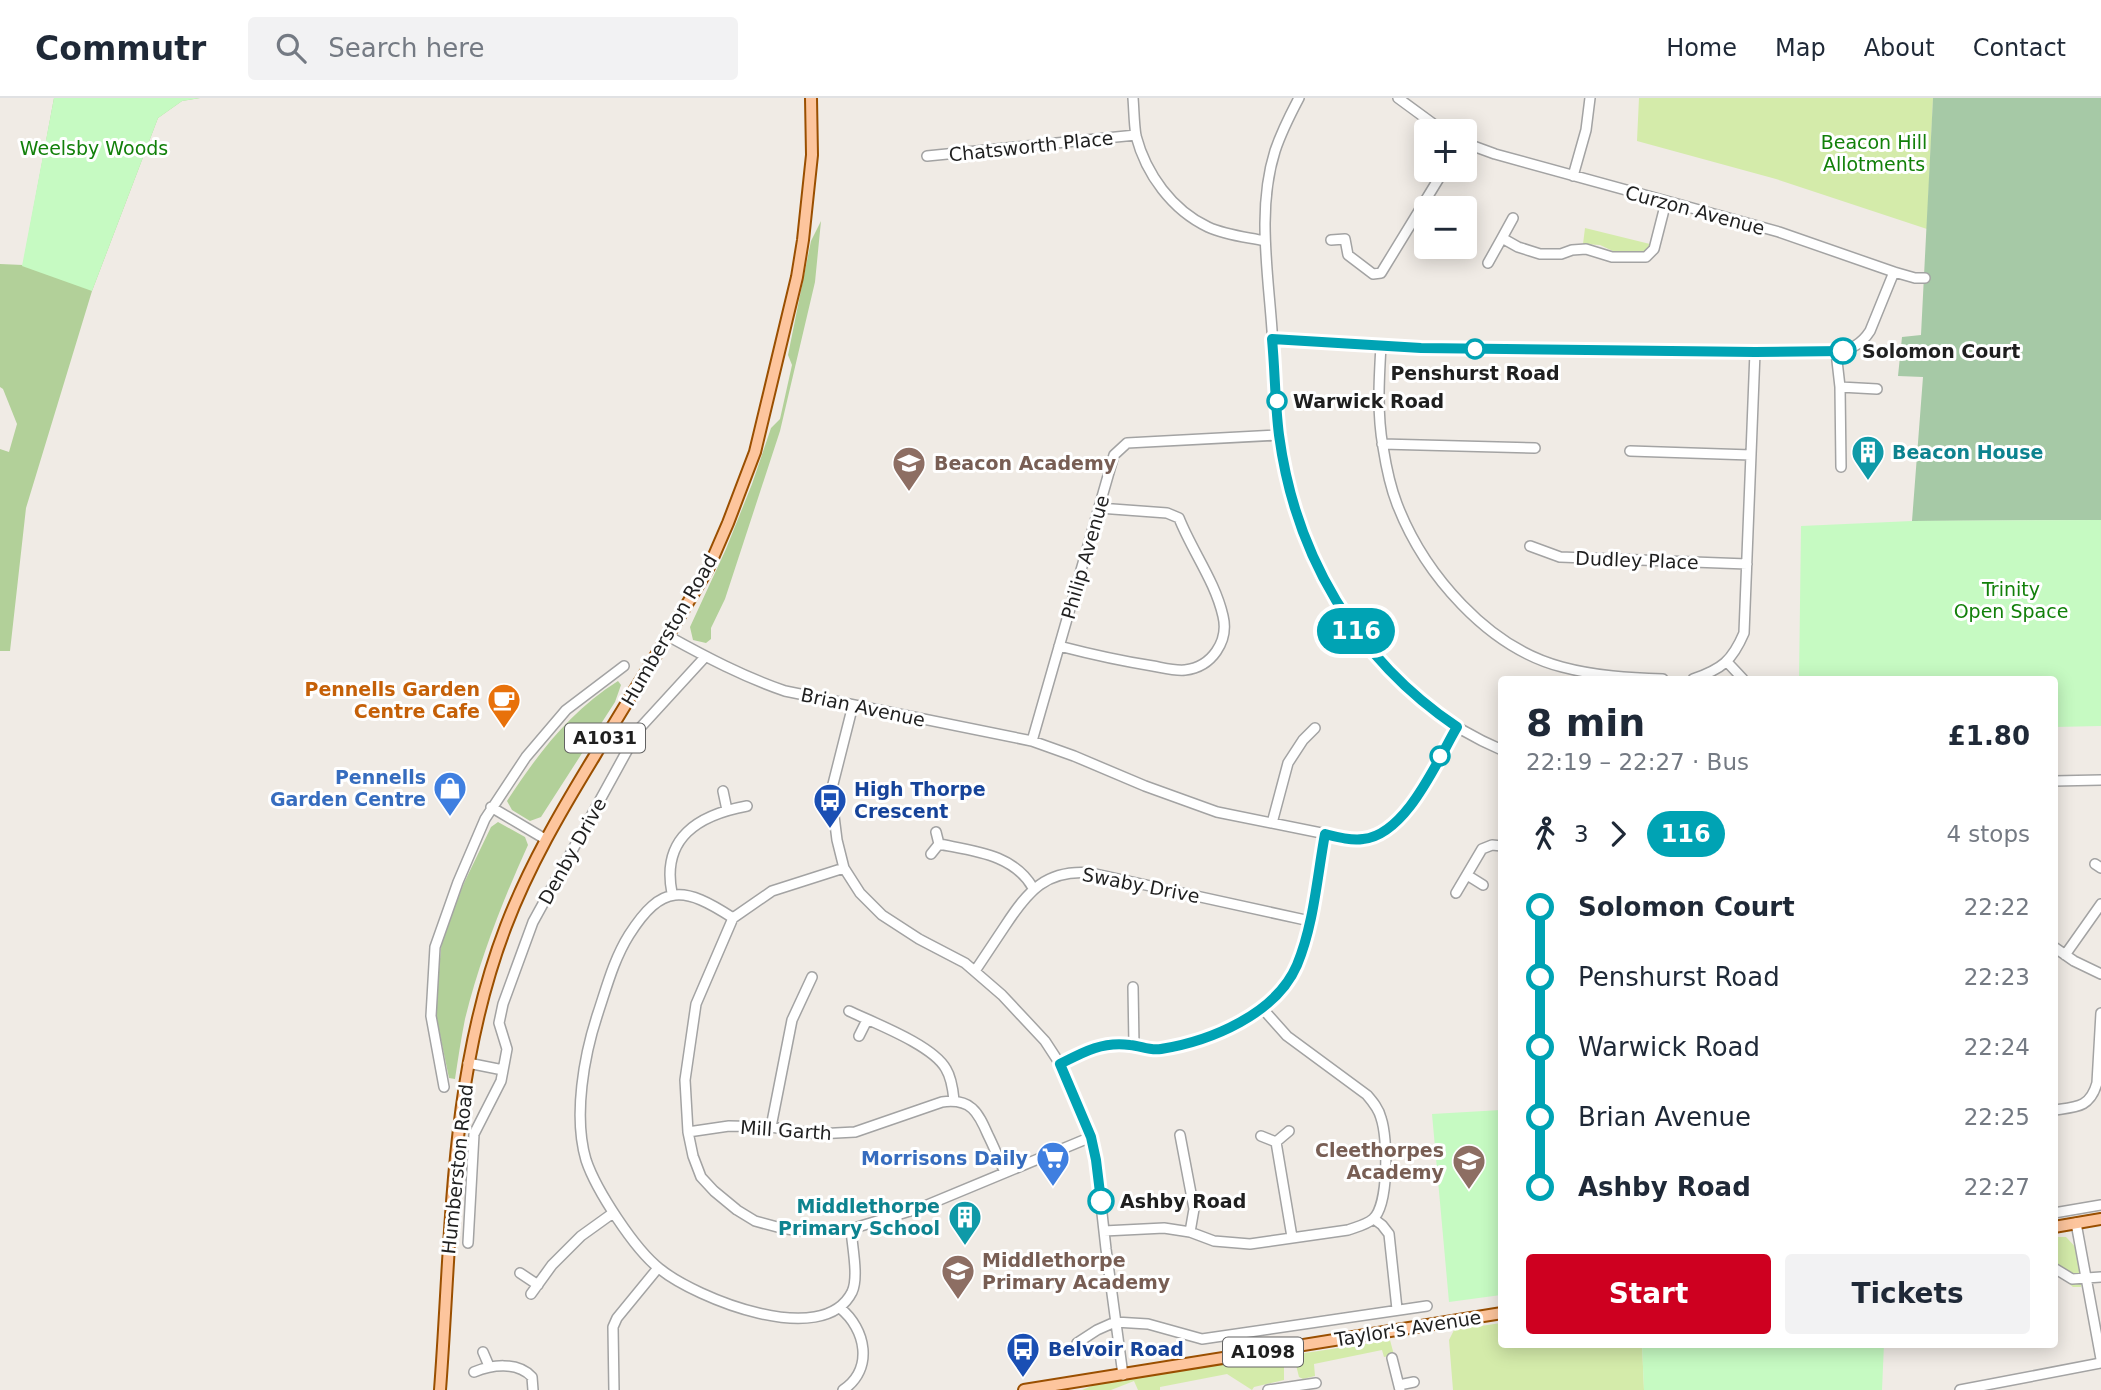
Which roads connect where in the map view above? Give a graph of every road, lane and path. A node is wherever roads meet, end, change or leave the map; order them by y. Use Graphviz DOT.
graph roads {
  1 [pos="811,98"];
  2 [pos="1132,98"];
  3 [pos="1299,98"];
  4 [pos="1398,98"];
  5 [pos="1590,98"];
  6 [pos="1427,119"];
  7 [pos="1136,135"];
  8 [pos="1477,148"];
  9 [pos="927,156"];
  10 [pos="1573,176"];
  11 [pos="1437,182"];
  12 [pos="1666,202"];
  13 [pos="1513,218"];
  14 [pos="1502,238"];
  15 [pos="1265,240"];
  16 [pos="1331,240"];
  17 [pos="1488,263"];
  18 [pos="1894,272"];
  19 [pos="1925,278"];
  20 [pos="1272,339"];
  21 [pos="1381,346"];
  22 [pos="1755,352"];
  23 [pos="1836,352"];
  24 [pos="1840,387"];
  25 [pos="1877,389"];
  26 [pos="1279,435"];
  27 [pos="1382,444"];
  28 [pos="1535,448"];
  29 [pos="1630,451"];
  30 [pos="1751,455"];
  31 [pos="1841,467"];
  32 [pos="1099,508"];
  33 [pos="1530,547"];
  34 [pos="1746,564"];
  35 [pos="668,636"];
  36 [pos="1059,646"];
  37 [pos="705,657"];
  38 [pos="1728,663"];
  39 [pos="624,666"];
  40 [pos="1597,676"];
  41 [pos="1702,676"];
  42 [pos="1741,676"];
  43 [pos="853,705"];
  44 [pos="1457,727"];
  45 [pos="1315,728"];
  46 [pos="1032,741"];
  47 [pos="1498,748"];
  48 [pos="2101,780"];
  49 [pos="2058,781"];
  50 [pos="723,791"];
  51 [pos="747,806"];
  52 [pos="492,807"];
  53 [pos="727,810"];
  54 [pos="1272,823"];
  55 [pos="936,832"];
  56 [pos="1325,834"];
  57 [pos="545,839"];
  58 [pos="939,844"];
  59 [pos="1498,846"];
  60 [pos="931,854"];
  61 [pos="844,867"];
  62 [pos="1467,875"];
  63 [pos="1483,884"];
  64 [pos="1033,888"];
  65 [pos="672,893"];
  66 [pos="1456,893"];
  67 [pos="2101,904"];
  68 [pos="733,918"];
  69 [pos="1310,921"];
  70 [pos="2058,950"];
  71 [pos="2065,955"];
  72 [pos="975,971"];
  73 [pos="2101,974"];
  74 [pos="812,976"];
  75 [pos="1133,987"];
  76 [pos="1262,1008"];
  77 [pos="849,1011"];
  78 [pos="2101,1013"];
  79 [pos="867,1020"];
  80 [pos="859,1036"];
  81 [pos="1134,1045"];
  82 [pos="468,1063"];
  83 [pos="1060,1064"];
  84 [pos="503,1070"];
  85 [pos="444,1087"];
  86 [pos="954,1100"];
  87 [pos="2058,1109"];
  88 [pos="771,1127"];
  89 [pos="1289,1130"];
  90 [pos="688,1132"];
  91 [pos="1180,1135"];
  92 [pos="1261,1136"];
  93 [pos="1091,1137"];
  94 [pos="1276,1142"];
  95 [pos="1005,1172"];
  96 [pos="2101,1205"];
  97 [pos="2058,1212"];
  98 [pos="613,1213"];
  99 [pos="1374,1219"];
  100 [pos="2101,1219"];
  101 [pos="2076,1223"];
  102 [pos="2058,1226"];
  103 [pos="851,1229"];
  104 [pos="1104,1231"];
  105 [pos="1190,1233"];
  106 [pos="1292,1237"];
  107 [pos="468,1243"];
  108 [pos="658,1268"];
  109 [pos="2058,1270"];
  110 [pos="520,1273"];
  111 [pos="2101,1277"];
  112 [pos="2085,1279"];
  113 [pos="538,1285"];
  114 [pos="531,1294"];
  115 [pos="1427,1306"];
  116 [pos="840,1308"];
  117 [pos="1397,1309"];
  118 [pos="1498,1314"];
  119 [pos="1115,1322"];
  120 [pos="1077,1343"];
  121 [pos="483,1352"];
  122 [pos="1392,1359"];
  123 [pos="2101,1361"];
  124 [pos="489,1366"];
  125 [pos="474,1372"];
  126 [pos="1123,1375"];
  127 [pos="1414,1382"];
  128 [pos="1316,1383"];
  129 [pos="1058,1388"];
  130 [pos="1399,1388"];
  131 [pos="1989,1388"];
  132 [pos="440,1390"];
  133 [pos="533,1390"];
  134 [pos="614,1390"];
  135 [pos="843,1390"];
  136 [pos="1024,1390"];
  137 [pos="1268,1390"];
  138 [pos="1960,1390"];
  1 -- 35 [label="main road, Humberston Road / A1031"];
  2 -- 7 [label="street"];
  3 -- 15 [label="street"];
  4 -- 6 [label="street"];
  5 -- 10 [label="street"];
  7 -- 9 [label="street, Chatsworth Place"];
  7 -- 15 [label="street"];
  8 -- 10 [label="street, Curzon Avenue"];
  10 -- 12 [label="street, Curzon Avenue"];
  11 -- 16 [label="street"];
  12 -- 14 [label="street"];
  12 -- 18 [label="street, Curzon Avenue"];
  13 -- 14 [label="street"];
  14 -- 17 [label="street"];
  15 -- 20 [label="street"];
  18 -- 19 [label="street, Curzon Avenue"];
  18 -- 23 [label="street"];
  20 -- 21 [label="street"];
  20 -- 26 [label="street"];
  21 -- 22 [label="street"];
  21 -- 27 [label="street"];
  22 -- 23 [label="street"];
  22 -- 30 [label="street"];
  23 -- 24 [label="street"];
  24 -- 25 [label="street"];
  24 -- 31 [label="street"];
  26 -- 32 [label="street, Philip Avenue"];
  26 -- 44 [label="street"];
  27 -- 28 [label="street"];
  27 -- 40 [label="street"];
  29 -- 30 [label="street"];
  30 -- 34 [label="street"];
  32 -- 36 [label="street, Philip Avenue"];
  32 -- 36 [label="street"];
  33 -- 34 [label="street, Dudley Place"];
  34 -- 38 [label="street"];
  35 -- 37 [label="street, Brian Avenue"];
  35 -- 57 [label="main road, Humberston Road / A1031"];
  36 -- 46 [label="street, Philip Avenue"];
  37 -- 43 [label="street, Brian Avenue"];
  37 -- 84 [label="street, Denby Drive"];
  38 -- 41 [label="street"];
  38 -- 42 [label="street"];
  39 -- 52 [label="street"];
  43 -- 46 [label="street, Brian Avenue"];
  43 -- 61 [label="street"];
  44 -- 47 [label="street"];
  44 -- 56 [label="street, Brian Avenue"];
  45 -- 54 [label="street"];
  46 -- 54 [label="street, Brian Avenue"];
  48 -- 49 [label="street"];
  50 -- 53 [label="street"];
  51 -- 53 [label="street"];
  52 -- 57 [label="street"];
  52 -- 85 [label="street"];
  53 -- 65 [label="street"];
  54 -- 56 [label="street, Brian Avenue"];
  55 -- 58 [label="street"];
  56 -- 69 [label="street"];
  57 -- 82 [label="main road, Humberston Road / A1031"];
  58 -- 60 [label="street"];
  58 -- 64 [label="street"];
  59 -- 62 [label="street"];
  61 -- 68 [label="street"];
  61 -- 72 [label="street"];
  62 -- 63 [label="street"];
  62 -- 66 [label="street"];
  64 -- 69 [label="street, Swaby Drive"];
  64 -- 72 [label="street"];
  65 -- 68 [label="street"];
  65 -- 98 [label="street"];
  67 -- 71 [label="street"];
  68 -- 90 [label="street"];
  69 -- 76 [label="street"];
  70 -- 71 [label="street"];
  71 -- 73 [label="street"];
  72 -- 83 [label="street"];
  74 -- 88 [label="street"];
  75 -- 81 [label="street"];
  76 -- 81 [label="street"];
  76 -- 99 [label="street"];
  77 -- 79 [label="street"];
  78 -- 87 [label="street"];
  79 -- 80 [label="street"];
  79 -- 86 [label="street"];
  81 -- 83 [label="street"];
  82 -- 84 [label="street"];
  82 -- 132 [label="main road, Humberston Road / A1031"];
  83 -- 93 [label="street"];
  84 -- 107 [label="street, Denby Drive"];
  86 -- 88 [label="street, Mill Garth"];
  86 -- 95 [label="street"];
  88 -- 90 [label="street, Mill Garth"];
  89 -- 94 [label="street"];
  90 -- 103 [label="street"];
  91 -- 105 [label="street"];
  92 -- 94 [label="street"];
  93 -- 95 [label="street"];
  93 -- 104 [label="street"];
  94 -- 106 [label="street"];
  95 -- 103 [label="street"];
  96 -- 97 [label="street"];
  98 -- 108 [label="street"];
  98 -- 113 [label="street"];
  99 -- 106 [label="street"];
  99 -- 117 [label="street"];
  100 -- 101 [label="main road"];
  101 -- 102 [label="main road"];
  101 -- 112 [label="street"];
  103 -- 116 [label="street"];
  104 -- 105 [label="street"];
  104 -- 119 [label="street"];
  105 -- 106 [label="street"];
  108 -- 116 [label="street"];
  108 -- 134 [label="street"];
  109 -- 112 [label="street"];
  110 -- 113 [label="street"];
  111 -- 112 [label="street"];
  112 -- 123 [label="street"];
  113 -- 114 [label="street"];
  115 -- 117 [label="street"];
  116 -- 135 [label="street"];
  117 -- 119 [label="street"];
  118 -- 126 [label="main road, Taylor's Avenue / A1098"];
  119 -- 120 [label="street"];
  119 -- 126 [label="street"];
  121 -- 124 [label="street"];
  122 -- 130 [label="street"];
  123 -- 131 [label="street"];
  124 -- 125 [label="street"];
  124 -- 133 [label="street"];
  126 -- 129 [label="main road, Taylor's Avenue / A1098"];
  127 -- 130 [label="street"];
  128 -- 137 [label="street"];
  129 -- 136 [label="main road, Taylor's Avenue / A1098"];
  131 -- 138 [label="street"];
}
